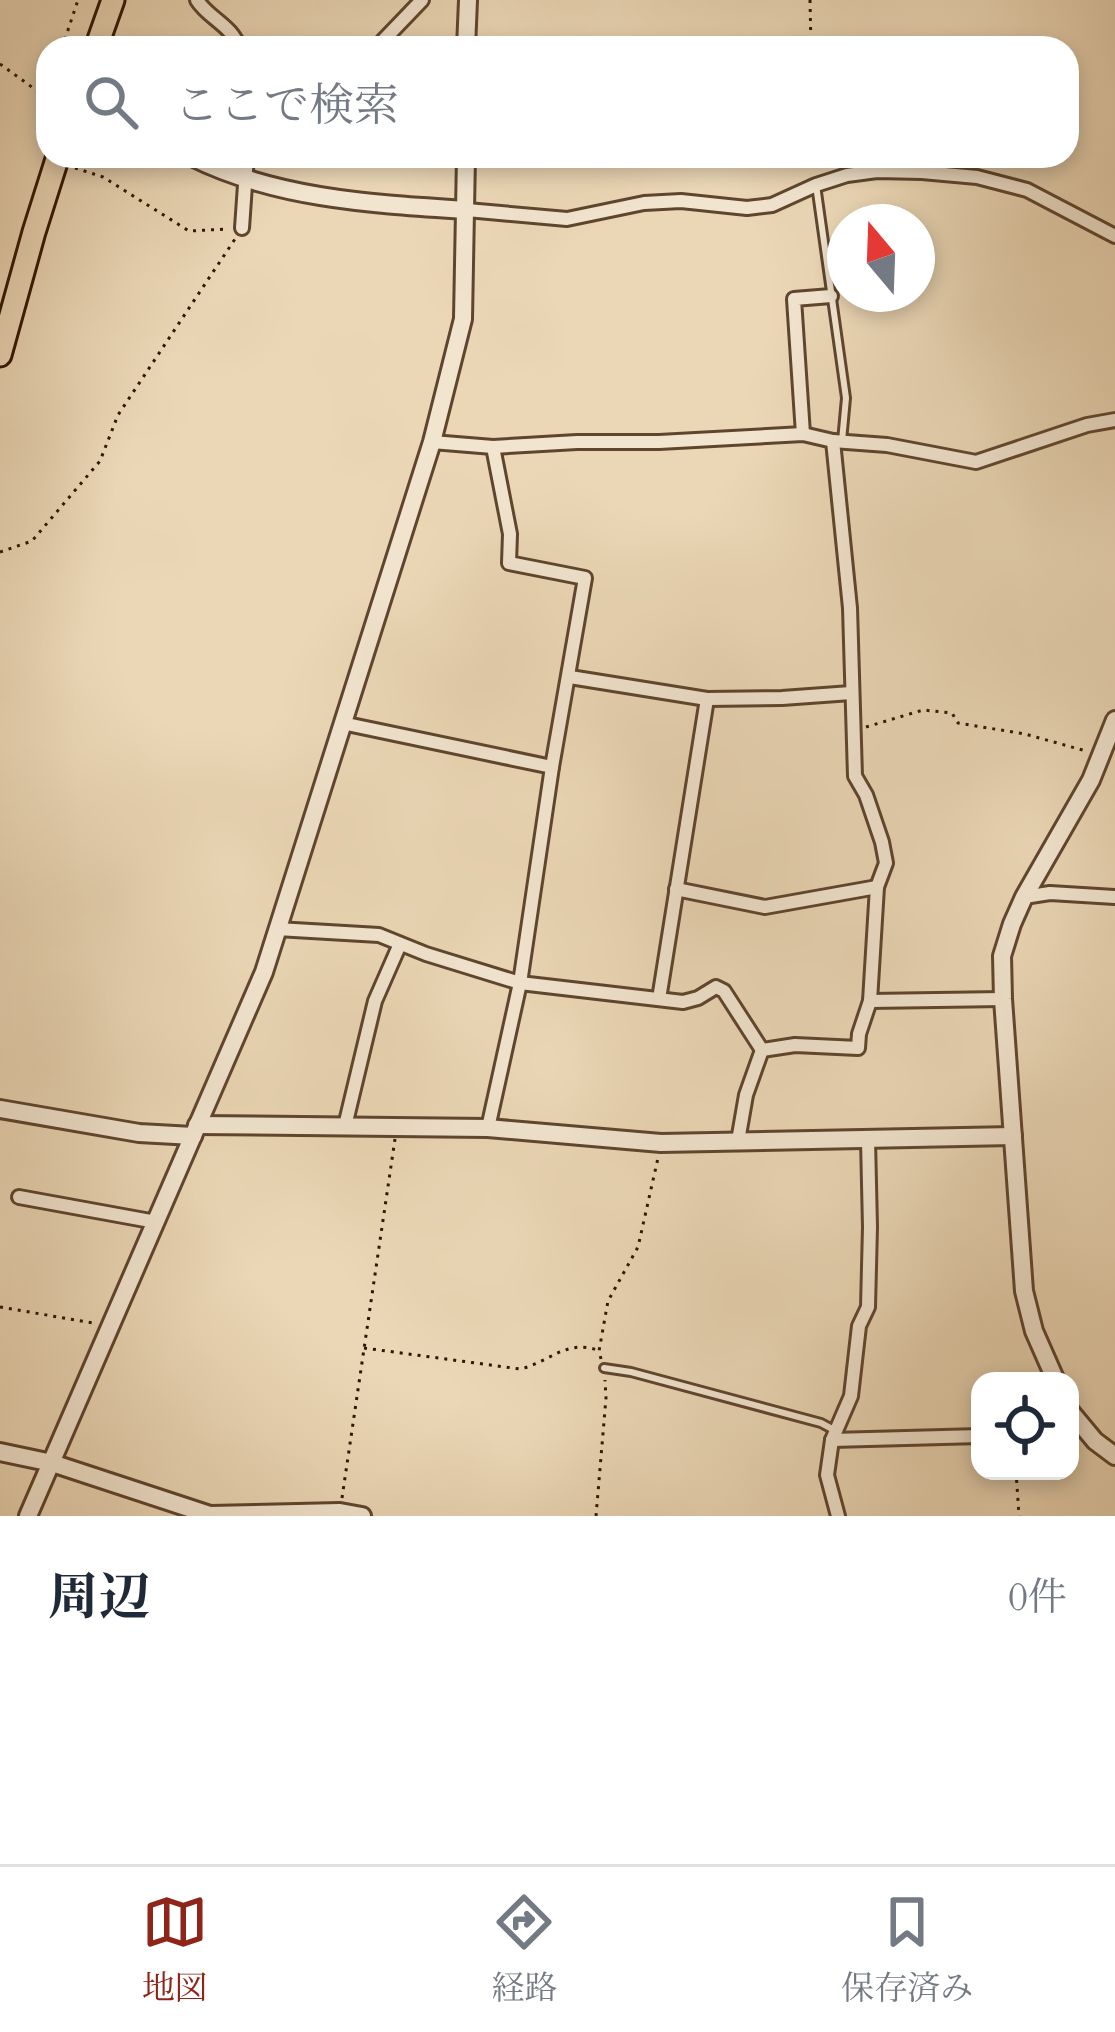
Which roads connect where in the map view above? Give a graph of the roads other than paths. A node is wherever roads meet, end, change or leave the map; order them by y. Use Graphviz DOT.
graph roads {
  1 [pos="113,0"];
  2 [pos="197,0"];
  3 [pos="422,0"];
  4 [pos="468,0"];
  5 [pos="100,36"];
  6 [pos="235,36"];
  7 [pos="388,36"];
  8 [pos="466,36"];
  9 [pos="54,168"];
  10 [pos="219,168"];
  11 [pos="246,168"];
  12 [pos="466,168"];
  13 [pos="246,179"];
  14 [pos="815,185"];
  15 [pos="467,209"];
  16 [pos="242,228"];
  17 [pos="1115,236"];
  18 [pos="827,268"];
  19 [pos="827,296"];
  20 [pos="833,312"];
  21 [pos="0,355"];
  22 [pos="1115,420"];
  23 [pos="802,434"];
  24 [pos="838,441"];
  25 [pos="432,442"];
  26 [pos="493,447"];
  27 [pos="569,677"];
  28 [pos="851,693"];
  29 [pos="707,698"];
  30 [pos="1115,720"];
  31 [pos="343,723"];
  32 [pos="552,767"];
  33 [pos="878,887"];
  34 [pos="676,889"];
  35 [pos="1024,897"];
  36 [pos="1115,897"];
  37 [pos="277,929"];
  38 [pos="400,944"];
  39 [pos="520,983"];
  40 [pos="659,999"];
  41 [pos="1003,999"];
  42 [pos="870,1001"];
  43 [pos="762,1051"];
  44 [pos="0,1109"];
  45 [pos="345,1126"];
  46 [pos="488,1127"];
  47 [pos="195,1131"];
  48 [pos="1013,1136"];
  49 [pos="868,1140"];
  50 [pos="738,1141"];
  51 [pos="20,1197"];
  52 [pos="156,1222"];
  53 [pos="604,1368"];
  54 [pos="1052,1372"];
  55 [pos="1079,1422"];
  56 [pos="834,1435"];
  57 [pos="971,1436"];
  58 [pos="0,1452"];
  59 [pos="1115,1456"];
  60 [pos="52,1463"];
  61 [pos="210,1515"];
  62 [pos="28,1516"];
  63 [pos="362,1516"];
  64 [pos="838,1516"];
  1 -- 5 [label="main road"];
  2 -- 6 [label="street"];
  3 -- 7 [label="street"];
  4 -- 8 [label="street"];
  9 -- 21 [label="main road"];
  10 -- 13 [label="street"];
  11 -- 13 [label="street"];
  12 -- 15 [label="street"];
  13 -- 15 [label="street"];
  13 -- 16 [label="street"];
  14 -- 15 [label="street"];
  14 -- 17 [label="street"];
  14 -- 18 [label="lane"];
  15 -- 25 [label="street"];
  19 -- 23 [label="street"];
  20 -- 24 [label="lane"];
  22 -- 24 [label="street"];
  23 -- 24 [label="street"];
  23 -- 26 [label="street"];
  24 -- 28 [label="street"];
  25 -- 26 [label="street"];
  25 -- 31 [label="street"];
  26 -- 27 [label="street"];
  27 -- 29 [label="street"];
  27 -- 32 [label="street"];
  28 -- 29 [label="street"];
  28 -- 33 [label="street"];
  29 -- 34 [label="street"];
  30 -- 35 [label="street"];
  31 -- 32 [label="street"];
  31 -- 37 [label="street"];
  32 -- 39 [label="street"];
  33 -- 34 [label="street"];
  33 -- 42 [label="street"];
  34 -- 40 [label="street"];
  35 -- 36 [label="street"];
  35 -- 41 [label="street"];
  37 -- 38 [label="street"];
  37 -- 47 [label="street"];
  38 -- 39 [label="street"];
  38 -- 45 [label="street"];
  39 -- 40 [label="street"];
  39 -- 46 [label="street"];
  40 -- 43 [label="street"];
  41 -- 42 [label="street"];
  41 -- 48 [label="street"];
  42 -- 43 [label="street"];
  43 -- 50 [label="street"];
  44 -- 47 [label="street"];
  45 -- 46 [label="street"];
  45 -- 47 [label="street"];
  46 -- 50 [label="street"];
  47 -- 52 [label="street"];
  48 -- 49 [label="street"];
  48 -- 54 [label="street"];
  49 -- 50 [label="street"];
  49 -- 56 [label="street"];
  51 -- 52 [label="street"];
  52 -- 60 [label="street"];
  53 -- 56 [label="lane"];
  55 -- 59 [label="street"];
  56 -- 57 [label="street"];
  56 -- 64 [label="street"];
  58 -- 60 [label="street"];
  60 -- 61 [label="street"];
  60 -- 62 [label="street"];
  61 -- 63 [label="street"];
}
